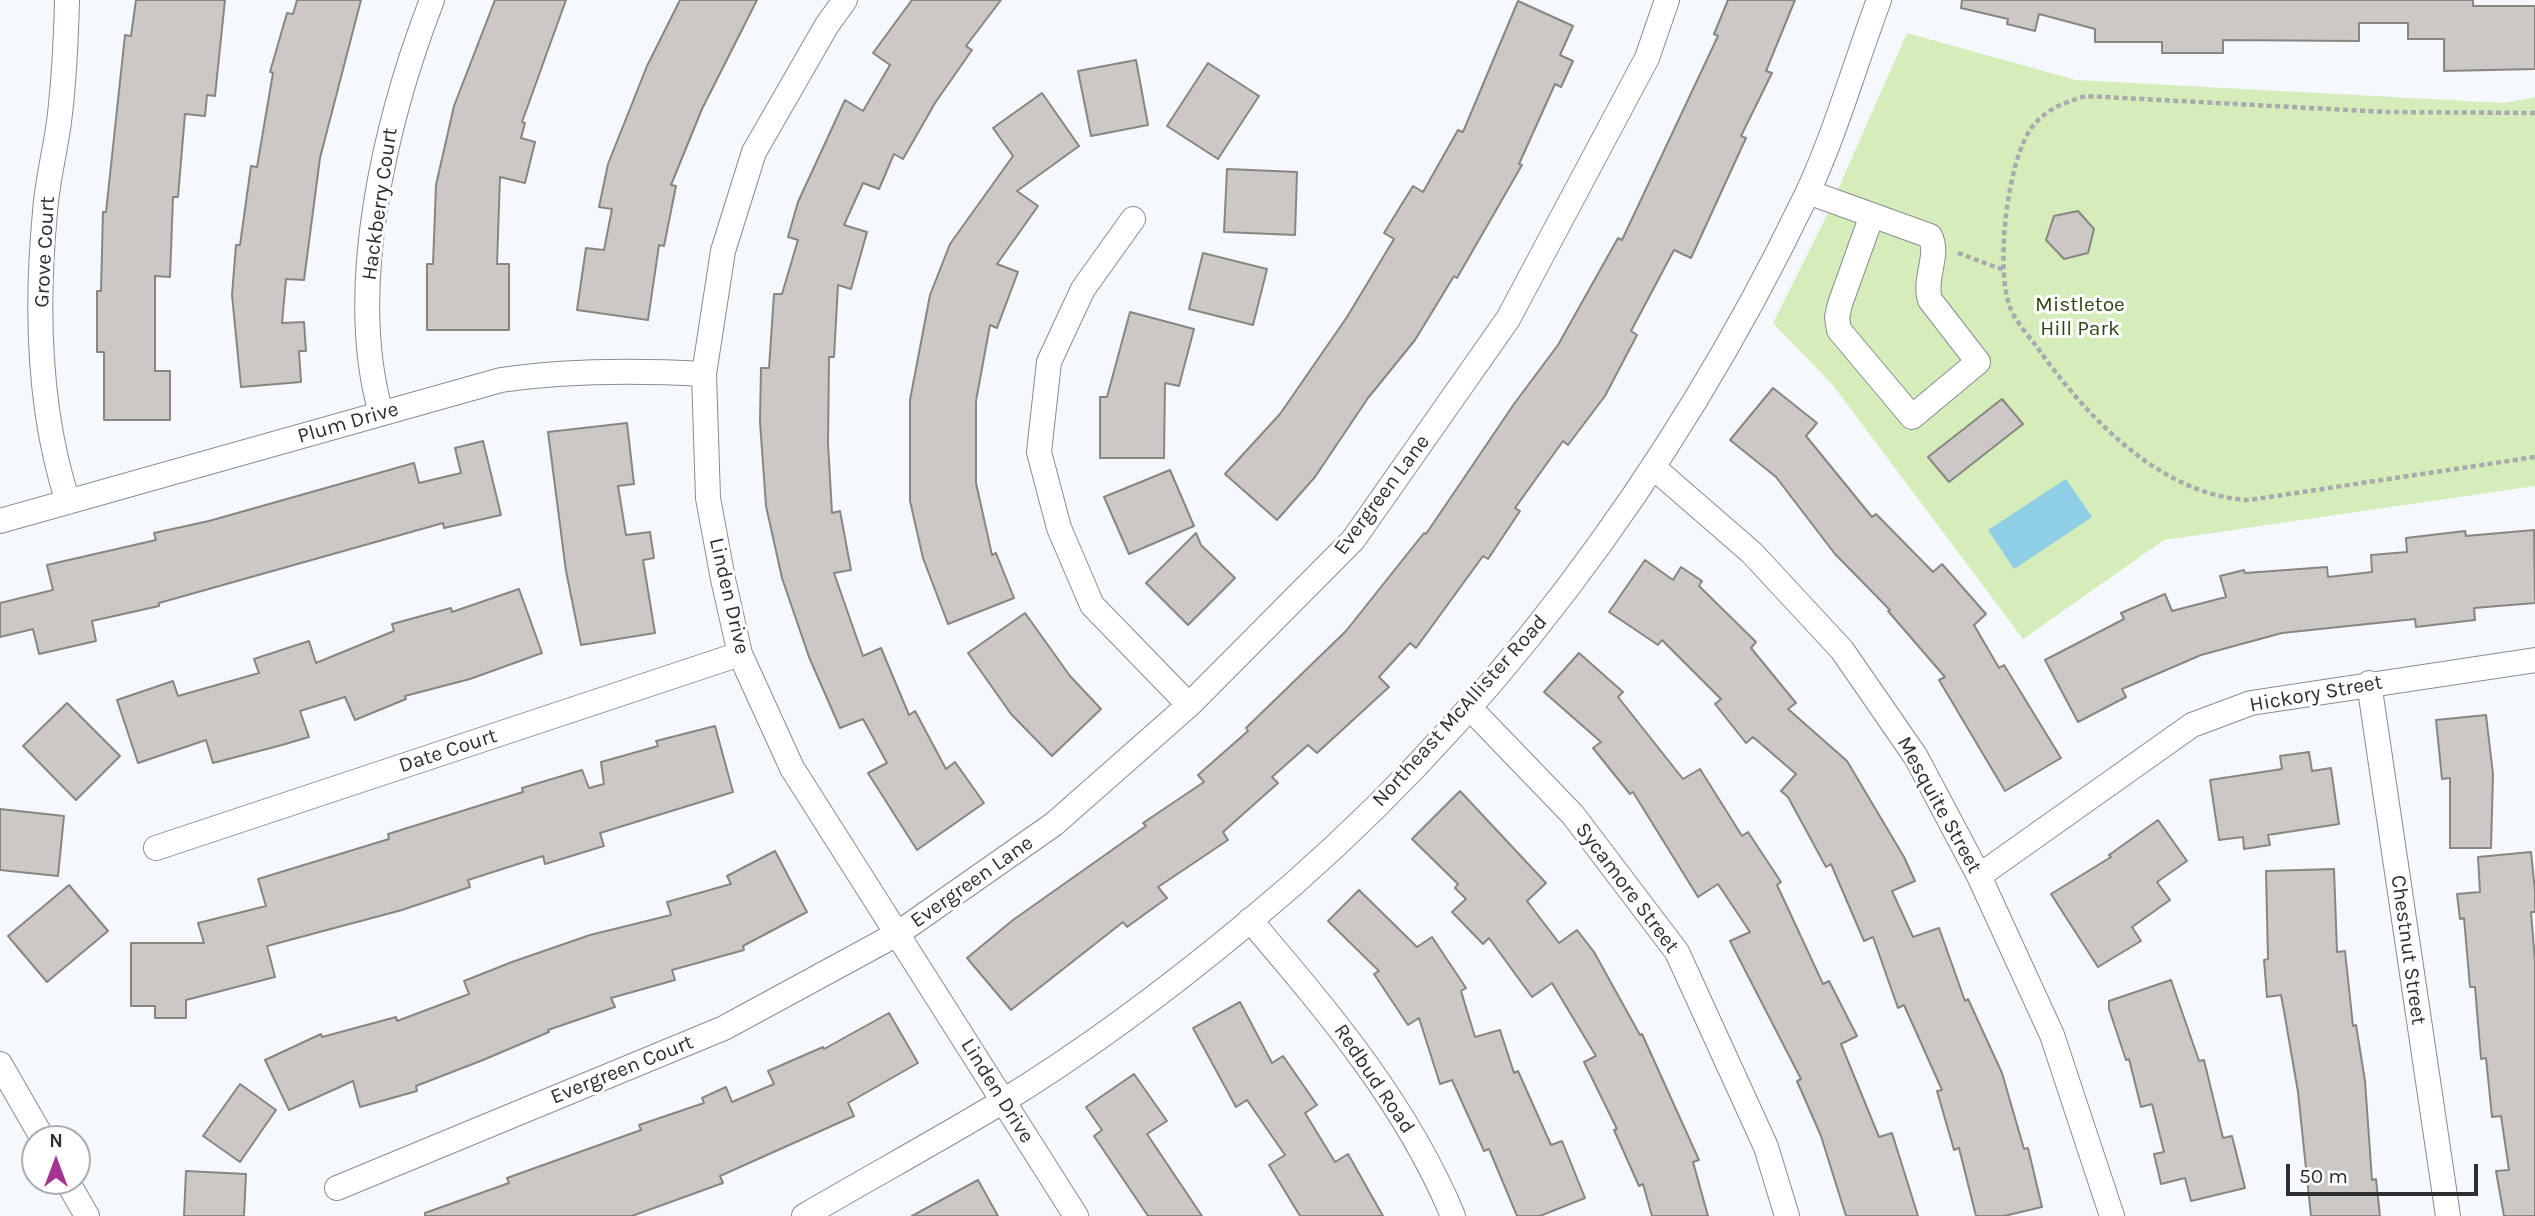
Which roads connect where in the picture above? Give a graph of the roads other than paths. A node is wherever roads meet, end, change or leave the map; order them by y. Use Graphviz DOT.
graph roads {
  1 [pos="67,0"];
  2 [pos="432,0"];
  3 [pos="845,0"];
  4 [pos="1667,0"];
  5 [pos="1879,0"];
  6 [pos="1808,192"];
  7 [pos="1872,215"];
  8 [pos="1133,219"];
  9 [pos="704,374"];
  10 [pos="381,413"];
  11 [pos="1653,467"];
  12 [pos="68,502"];
  13 [pos="0,521"];
  14 [pos="740,654"];
  15 [pos="2535,660"];
  16 [pos="2369,683"];
  17 [pos="1189,705"];
  18 [pos="1469,707"];
  19 [pos="156,848"];
  20 [pos="1979,876"];
  21 [pos="1251,920"];
  22 [pos="897,934"];
  23 [pos="0,1064"];
  24 [pos="1004,1101"];
  25 [pos="35,1125"];
  26 [pos="337,1188"];
  27 [pos="75,1195"];
  28 [pos="87,1216"];
  29 [pos="804,1216"];
  30 [pos="1076,1216"];
  31 [pos="1453,1216"];
  32 [pos="1787,1216"];
  33 [pos="2112,1216"];
  34 [pos="2448,1216"];
  1 -- 12 [label="street, Grove Court"];
  2 -- 10 [label="street, Hackberry Court"];
  3 -- 9 [label="street, Linden Drive"];
  4 -- 17 [label="street, Evergreen Lane"];
  5 -- 6 [label="street, Northeast McAllister Road"];
  6 -- 7 [label="street"];
  6 -- 11 [label="street, Northeast McAllister Road"];
  7 -- 7 [label="street"];
  8 -- 17 [label="street"];
  9 -- 10 [label="street, Plum Drive"];
  9 -- 14 [label="street, Linden Drive"];
  10 -- 12 [label="street, Plum Drive"];
  11 -- 18 [label="street, Northeast McAllister Road"];
  11 -- 20 [label="street, Mesquite Street"];
  12 -- 13 [label="street, Plum Drive"];
  14 -- 19 [label="street, Date Court"];
  14 -- 22 [label="street, Linden Drive"];
  15 -- 16 [label="street, Hickory Street"];
  16 -- 20 [label="street, Hickory Street"];
  16 -- 34 [label="street, Chestnut Street"];
  17 -- 22 [label="street, Evergreen Lane"];
  18 -- 21 [label="street, Northeast McAllister Road"];
  18 -- 32 [label="street, Sycamore Street"];
  20 -- 33 [label="street, Mesquite Street"];
  21 -- 24 [label="street, Northeast McAllister Road"];
  21 -- 31 [label="street, Redbud Road"];
  22 -- 24 [label="street, Linden Drive"];
  22 -- 26 [label="street, Evergreen Court"];
  23 -- 25 [label="street"];
  24 -- 29 [label="street, Northeast McAllister Road"];
  24 -- 30 [label="street, Linden Drive"];
  27 -- 28 [label="street"];
}
